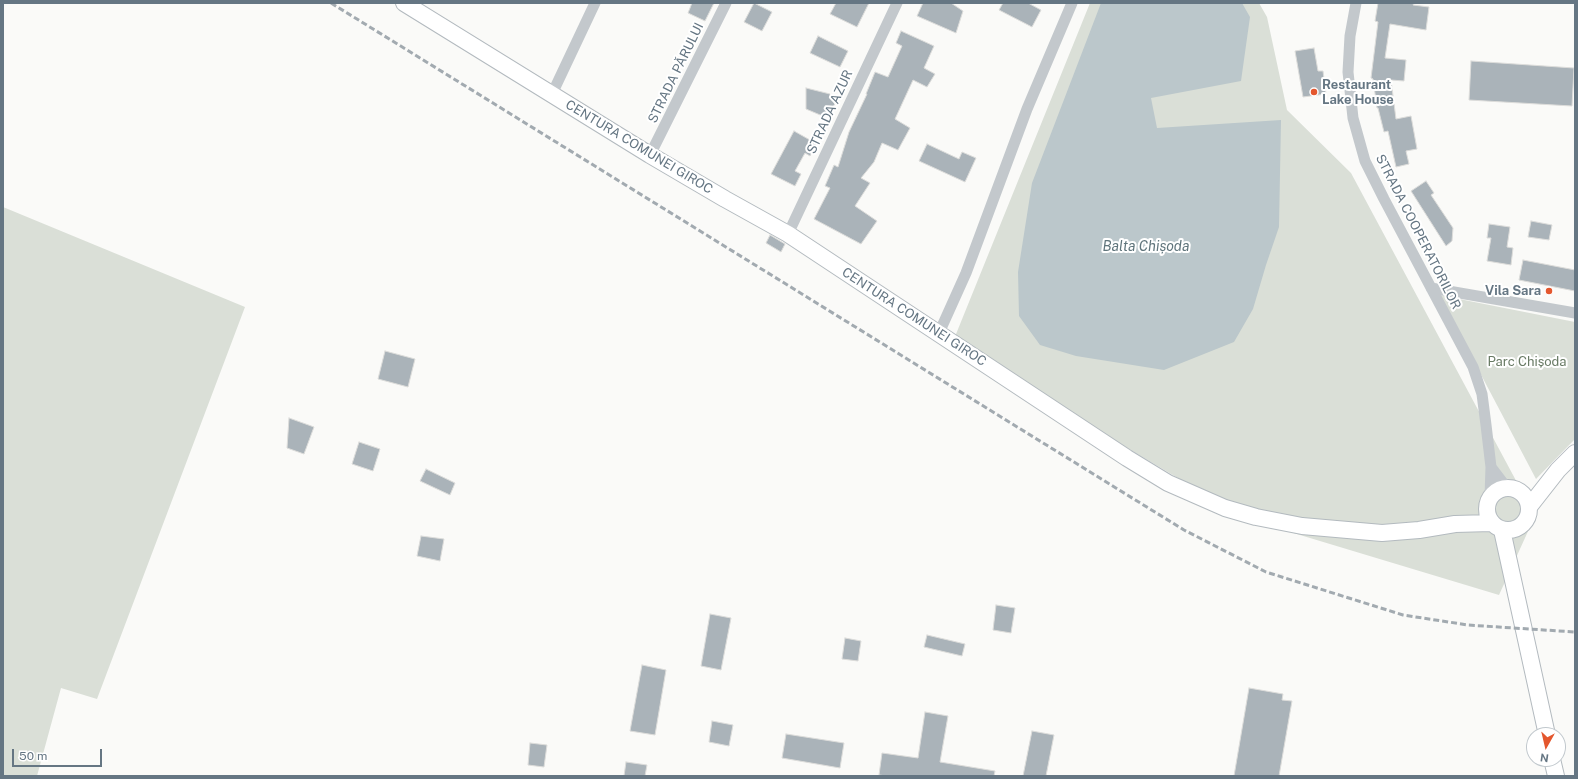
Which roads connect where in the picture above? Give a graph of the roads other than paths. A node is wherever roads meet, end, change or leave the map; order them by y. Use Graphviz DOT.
graph roads {
  1 [pos="404,3"];
  2 [pos="595,3"];
  3 [pos="726,3"];
  4 [pos="898,3"];
  5 [pos="1072,3"];
  6 [pos="1356,3"];
  7 [pos="552,94"];
  8 [pos="650,155"];
  9 [pos="788,234"];
  10 [pos="1431,288"];
  11 [pos="1575,312"];
  12 [pos="939,333"];
  13 [pos="1575,453"];
  14 [pos="1491,467"];
  15 [pos="1558,470"];
  16 [pos="1513,490"];
  17 [pos="1529,507"];
  18 [pos="1497,518"];
  19 [pos="1545,727"];
  1 -- 7 [label="main road, CENTURA COMUNEI GIROC"];
  2 -- 7 [label="street"];
  3 -- 8 [label="street, STRADA PĂRULUI"];
  4 -- 9 [label="street, STRADA AZUR"];
  5 -- 12 [label="street"];
  6 -- 10 [label="street, STRADA COOPERATORILOR"];
  7 -- 8 [label="main road, CENTURA COMUNEI GIROC"];
  8 -- 9 [label="main road, CENTURA COMUNEI GIROC"];
  9 -- 12 [label="main road, CENTURA COMUNEI GIROC"];
  10 -- 11 [label="street"];
  10 -- 14 [label="street, STRADA COOPERATORILOR"];
  12 -- 18 [label="main road, CENTURA COMUNEI GIROC"];
  13 -- 15 [label="main road"];
  14 -- 16 [label="street"];
  14 -- 18 [label="street, STRADA COOPERATORILOR"];
  15 -- 16 [label="main road, CENTURA COMUNEI GIROC"];
  15 -- 17 [label="main road"];
  16 -- 17 [label="main road"];
  16 -- 18 [label="main road, CENTURA COMUNEI GIROC"];
  17 -- 18 [label="main road"];
  18 -- 19 [label="main road"];
}
